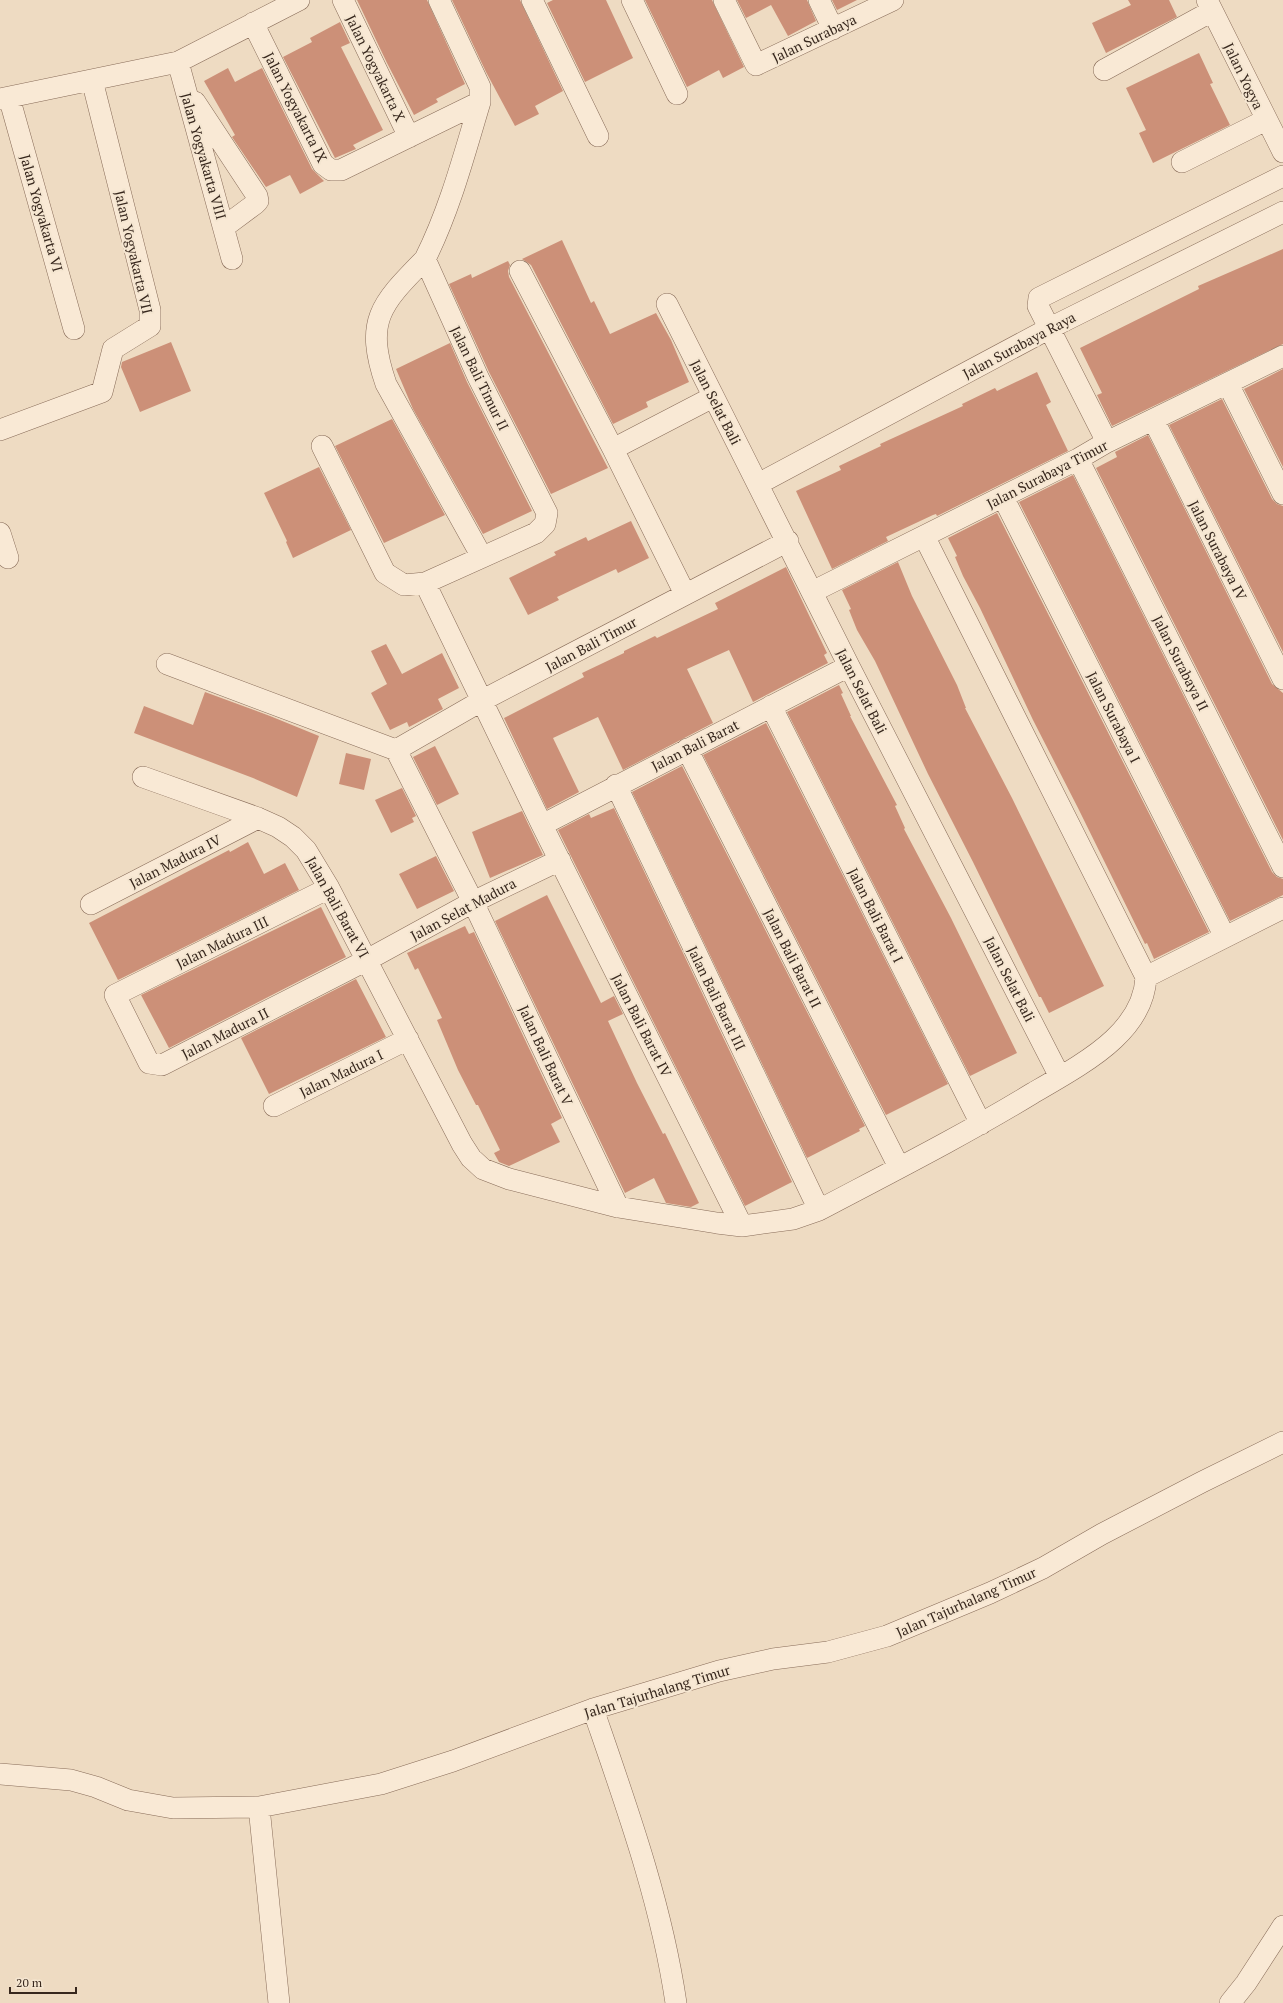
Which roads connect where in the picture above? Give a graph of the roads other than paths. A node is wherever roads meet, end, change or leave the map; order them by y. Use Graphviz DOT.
graph roads {
  1 [pos="343,0"];
  2 [pos="439,0"];
  3 [pos="532,0"];
  4 [pos="632,0"];
  5 [pos="724,0"];
  6 [pos="819,0"];
  7 [pos="893,0"];
  8 [pos="296,1"];
  9 [pos="1209,6"];
  10 [pos="253,23"];
  11 [pos="833,29"];
  12 [pos="178,62"];
  13 [pos="1104,70"];
  14 [pos="92,80"];
  15 [pos="184,84"];
  16 [pos="677,94"];
  17 [pos="5,98"];
  18 [pos="480,102"];
  19 [pos="1266,120"];
  20 [pos="598,136"];
  21 [pos="409,137"];
  22 [pos="1283,152"];
  23 [pos="1182,162"];
  24 [pos="1283,176"];
  25 [pos="1283,212"];
  26 [pos="224,227"];
  27 [pos="232,259"];
  28 [pos="426,259"];
  29 [pos="520,271"];
  30 [pos="667,304"];
  31 [pos="1050,328"];
  32 [pos="74,329"];
  33 [pos="1283,356"];
  34 [pos="1228,384"];
  35 [pos="713,397"];
  36 [pos="1154,421"];
  37 [pos="0,430"];
  38 [pos="1107,442"];
  39 [pos="322,446"];
  40 [pos="613,449"];
  41 [pos="1078,459"];
  42 [pos="758,484"];
  43 [pos="1283,494"];
  44 [pos="1003,497"];
  45 [pos="0,533"];
  46 [pos="924,536"];
  47 [pos="788,541"];
  48 [pos="8,558"];
  49 [pos="482,558"];
  50 [pos="424,583"];
  51 [pos="812,592"];
  52 [pos="685,594"];
  53 [pos="167,664"];
  54 [pos="849,666"];
  55 [pos="1283,679"];
  56 [pos="483,700"];
  57 [pos="771,706"];
  58 [pos="687,749"];
  59 [pos="396,750"];
  60 [pos="143,777"];
  61 [pos="616,785"];
  62 [pos="258,818"];
  63 [pos="542,825"];
  64 [pos="560,860"];
  65 [pos="1283,866"];
  66 [pos="330,888"];
  67 [pos="473,902"];
  68 [pos="91,904"];
  69 [pos="1283,908"];
  70 [pos="1225,937"];
  71 [pos="367,960"];
  72 [pos="1146,977"];
  73 [pos="115,995"];
  74 [pos="408,1040"];
  75 [pos="1060,1077"];
  76 [pos="274,1106"];
  77 [pos="981,1124"];
  78 [pos="899,1167"];
  79 [pos="618,1207"];
  80 [pos="819,1210"];
  81 [pos="742,1226"];
  82 [pos="1283,1442"];
  83 [pos="593,1709"];
  84 [pos="0,1774"];
  85 [pos="259,1807"];
  86 [pos="1283,1926"];
  87 [pos="279,2003"];
  88 [pos="676,2003"];
  89 [pos="1230,2003"];
  1 -- 21 [label="street, Jalan Yogyakarta X"];
  2 -- 18 [label="street"];
  3 -- 20 [label="street"];
  4 -- 16 [label="street"];
  5 -- 11 [label="street, Jalan Surabaya"];
  6 -- 11 [label="street"];
  7 -- 11 [label="street, Jalan Surabaya"];
  8 -- 10 [label="street"];
  9 -- 13 [label="street"];
  9 -- 19 [label="street, Jalan Yogya"];
  10 -- 12 [label="street"];
  10 -- 21 [label="street, Jalan Yogyakarta IX"];
  12 -- 14 [label="street"];
  12 -- 15 [label="street, Jalan Yogyakarta VIII"];
  14 -- 17 [label="street"];
  14 -- 37 [label="street, Jalan Yogyakarta VII"];
  15 -- 26 [label="street, Jalan Yogyakarta VIII"];
  15 -- 26 [label="street, Jalan Yogyakarta VIII"];
  17 -- 32 [label="street, Jalan Yogyakarta VI"];
  18 -- 21 [label="street, Jalan Yogyakarta IX"];
  18 -- 28 [label="street"];
  19 -- 22 [label="street, Jalan Yogya"];
  19 -- 23 [label="street"];
  24 -- 31 [label="street"];
  25 -- 31 [label="street, Jalan Surabaya Raya"];
  26 -- 27 [label="street, Jalan Yogyakarta VIII"];
  28 -- 49 [label="street"];
  28 -- 49 [label="street, Jalan Bali Timur II"];
  29 -- 40 [label="street"];
  30 -- 35 [label="street, Jalan Selat Bali"];
  31 -- 38 [label="street"];
  31 -- 42 [label="street, Jalan Surabaya Raya"];
  33 -- 34 [label="street, Jalan Surabaya Timur"];
  34 -- 36 [label="street, Jalan Surabaya Timur"];
  34 -- 43 [label="street"];
  35 -- 40 [label="street"];
  35 -- 42 [label="street, Jalan Selat Bali"];
  36 -- 38 [label="street, Jalan Surabaya Timur"];
  36 -- 55 [label="street, Jalan Surabaya IV"];
  38 -- 41 [label="street, Jalan Surabaya Timur"];
  39 -- 50 [label="street, Jalan Bali Timur II"];
  40 -- 52 [label="street"];
  41 -- 44 [label="street, Jalan Surabaya Timur"];
  41 -- 65 [label="street, Jalan Surabaya II"];
  42 -- 47 [label="street, Jalan Selat Bali"];
  44 -- 46 [label="street, Jalan Surabaya Timur"];
  44 -- 70 [label="street, Jalan Surabaya I"];
  45 -- 48 [label="street"];
  46 -- 51 [label="street, Jalan Surabaya Timur"];
  46 -- 72 [label="street"];
  47 -- 51 [label="street, Jalan Selat Bali"];
  47 -- 52 [label="street, Jalan Bali Timur"];
  49 -- 50 [label="street, Jalan Bali Timur II"];
  50 -- 56 [label="street, Jalan Bali Barat IV"];
  51 -- 54 [label="street, Jalan Selat Bali"];
  52 -- 56 [label="street, Jalan Bali Timur"];
  53 -- 59 [label="street"];
  54 -- 57 [label="street, Jalan Bali Barat"];
  54 -- 75 [label="street, Jalan Selat Bali"];
  56 -- 59 [label="street, Jalan Bali Timur"];
  56 -- 63 [label="street, Jalan Bali Barat IV"];
  57 -- 58 [label="street, Jalan Bali Barat"];
  57 -- 77 [label="street, Jalan Bali Barat I"];
  58 -- 61 [label="street, Jalan Bali Barat"];
  58 -- 78 [label="street, Jalan Bali Barat II"];
  59 -- 67 [label="street, Jalan Bali Barat V"];
  60 -- 62 [label="street, Jalan Bali Barat VI"];
  61 -- 63 [label="street, Jalan Bali Barat"];
  61 -- 80 [label="street, Jalan Bali Barat III"];
  62 -- 66 [label="street, Jalan Bali Barat VI"];
  62 -- 68 [label="street, Jalan Madura IV"];
  63 -- 64 [label="street, Jalan Bali Barat IV"];
  64 -- 67 [label="street, Jalan Selat Madura"];
  64 -- 81 [label="street, Jalan Bali Barat IV"];
  66 -- 71 [label="street, Jalan Bali Barat VI"];
  66 -- 73 [label="street, Jalan Madura III"];
  67 -- 71 [label="street, Jalan Selat Madura"];
  67 -- 79 [label="street, Jalan Bali Barat V"];
  69 -- 70 [label="street"];
  70 -- 72 [label="street"];
  71 -- 73 [label="street, Jalan Madura II"];
  71 -- 74 [label="street, Jalan Bali Barat VI"];
  72 -- 75 [label="street, Jalan Bali Barat VI"];
  74 -- 76 [label="street, Jalan Madura I"];
  74 -- 79 [label="street, Jalan Bali Barat VI"];
  75 -- 77 [label="street, Jalan Bali Barat VI"];
  77 -- 78 [label="street, Jalan Bali Barat VI"];
  78 -- 80 [label="street, Jalan Bali Barat VI"];
  79 -- 81 [label="street, Jalan Bali Barat VI"];
  80 -- 81 [label="street, Jalan Bali Barat VI"];
  82 -- 83 [label="street, Jalan Tajurhalang Timur"];
  83 -- 85 [label="street, Jalan Tajurhalang Timur"];
  83 -- 88 [label="street"];
  84 -- 85 [label="street, Jalan Tajurhalang Timur"];
  85 -- 87 [label="street"];
  86 -- 89 [label="street"];
}
